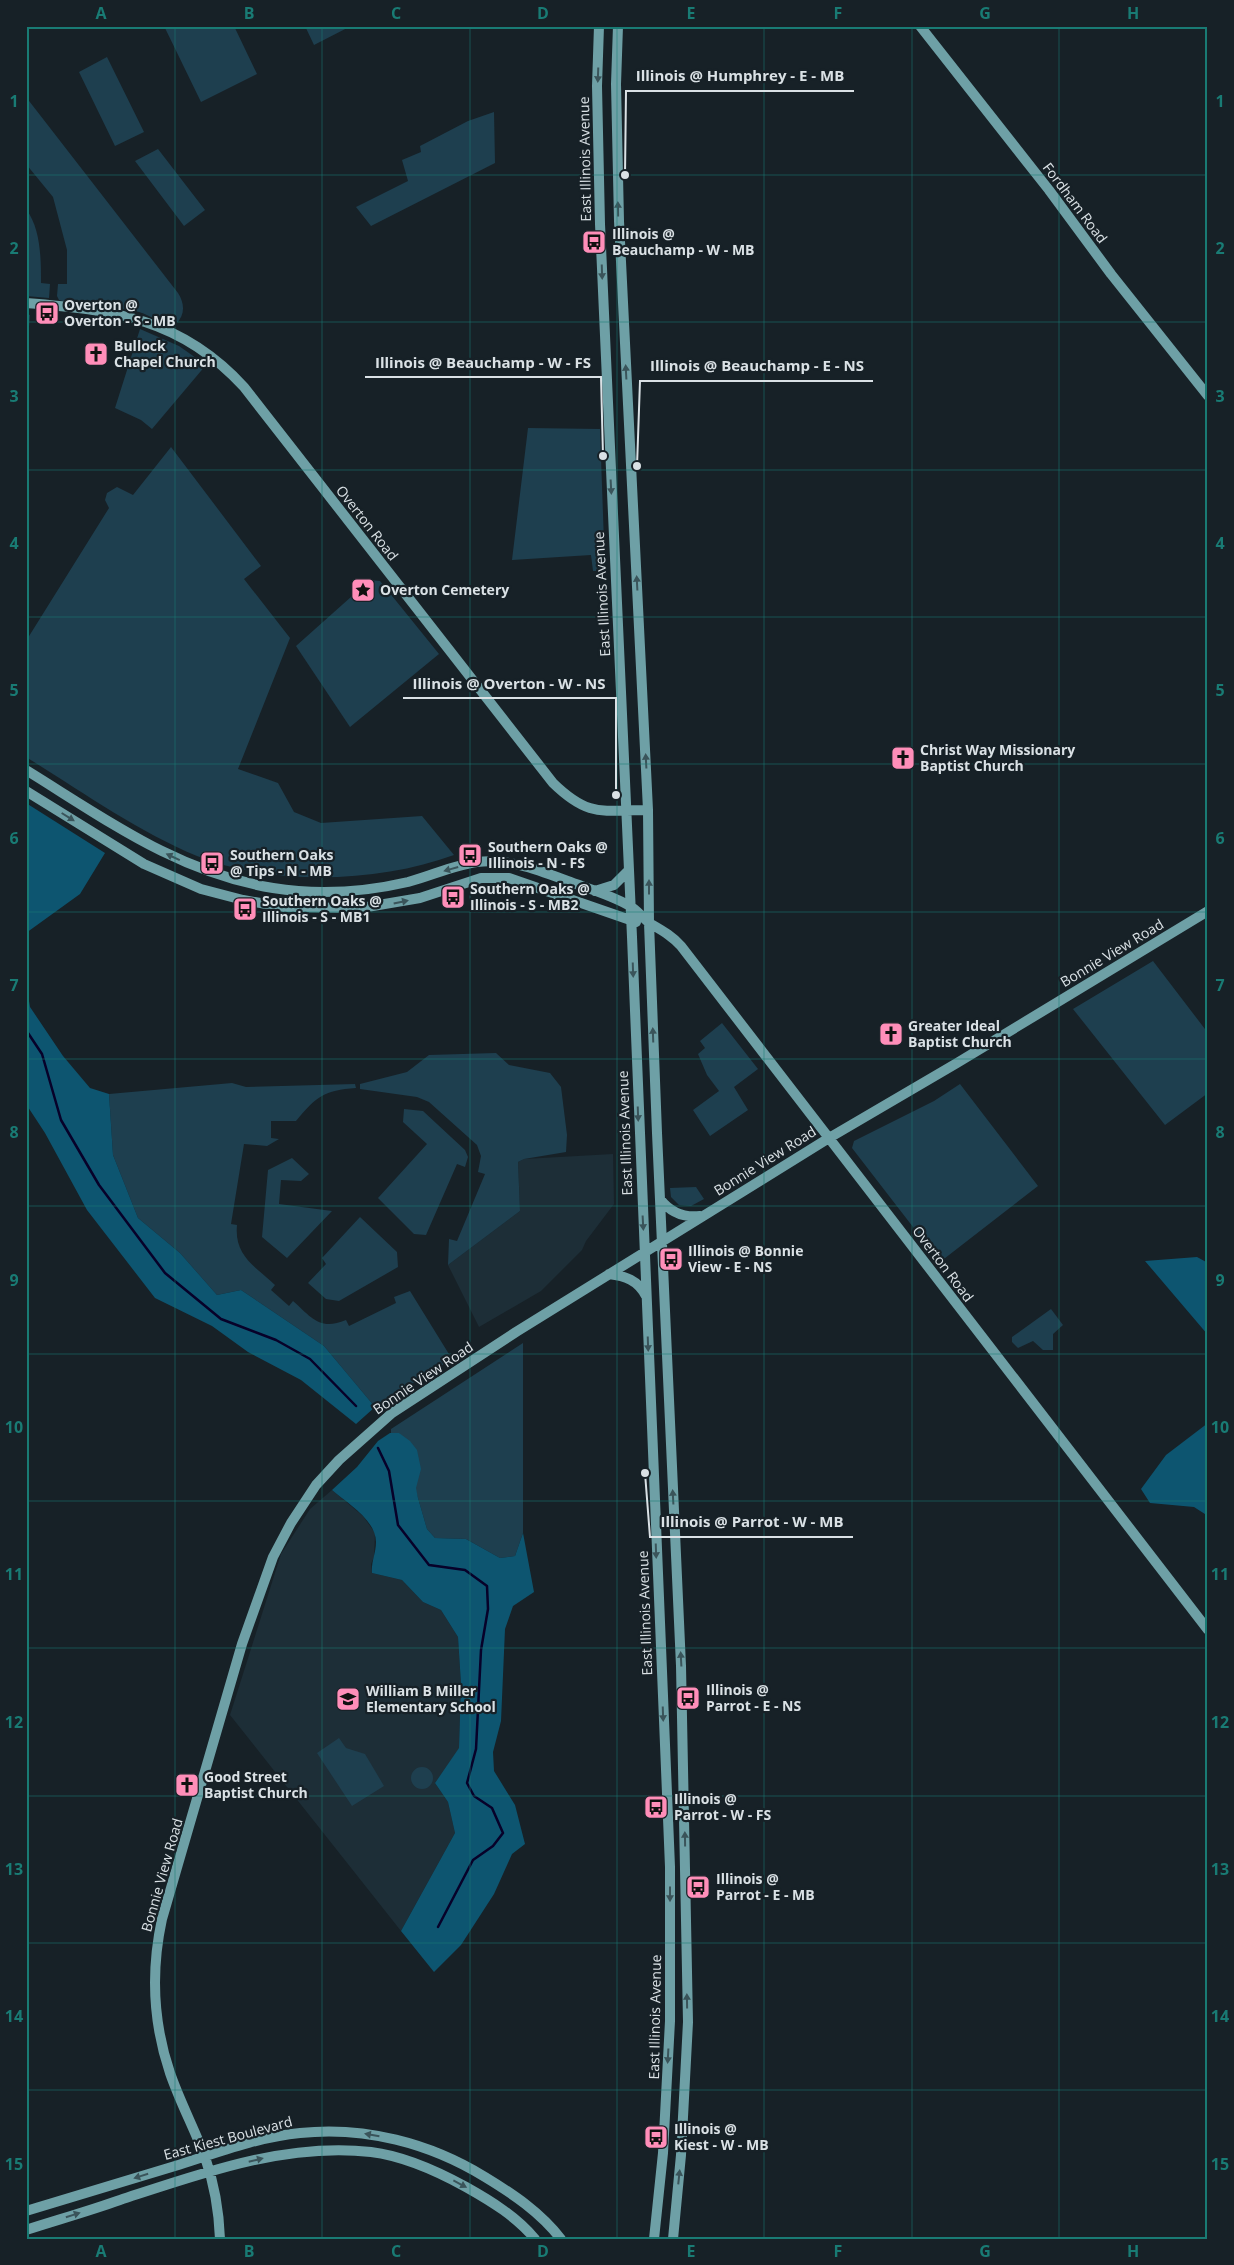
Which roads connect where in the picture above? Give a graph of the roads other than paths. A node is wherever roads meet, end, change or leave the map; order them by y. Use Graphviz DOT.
graph roads {
  1 [pos="599,26"];
  2 [pos="618,26"];
  3 [pos="920,26"];
  4 [pos="26,303"];
  5 [pos="1208,396"];
  6 [pos="26,770"];
  7 [pos="26,791"];
  8 [pos="626,810"];
  9 [pos="648,810"];
  10 [pos="487,861"];
  11 [pos="629,870"];
  12 [pos="488,878"];
  13 [pos="248,883"];
  14 [pos="595,891"];
  15 [pos="243,900"];
  16 [pos="630,906"];
  17 [pos="1208,911"];
  18 [pos="631,922"];
  19 [pos="650,923"];
  20 [pos="636,1065"];
  21 [pos="654,1066"];
  22 [pos="829,1138"];
  23 [pos="660,1199"];
  24 [pos="701,1216"];
  25 [pos="662,1241"];
  26 [pos="644,1252"];
  27 [pos="609,1274"];
  28 [pos="646,1296"];
  29 [pos="669,1423"];
  30 [pos="651,1424"];
  31 [pos="677,1584"];
  32 [pos="658,1585"];
  33 [pos="1208,1630"];
  34 [pos="686,1866"];
  35 [pos="670,1867"];
  36 [pos="663,2153"];
  37 [pos="681,2155"];
  38 [pos="204,2157"];
  39 [pos="209,2172"];
  40 [pos="26,2211"];
  41 [pos="26,2230"];
  42 [pos="220,2239"];
  43 [pos="535,2239"];
  44 [pos="561,2239"];
  45 [pos="654,2239"];
  46 [pos="673,2239"];
  1 -- 8 [label="main road, East Illinois Avenue, one-way"];
  9 -- 2 [label="main road, one-way"];
  3 -- 5 [label="main road, Fordham Road"];
  4 -- 8 [label="main road, Overton Road"];
  13 -- 6 [label="main road, Overton Road, one-way"];
  7 -- 15 [label="main road, one-way"];
  8 -- 9 [label="main road, Overton Road"];
  8 -- 11 [label="main road, East Illinois Avenue"];
  19 -- 9 [label="main road, one-way"];
  10 -- 12 [label="main road"];
  10 -- 13 [label="main road, Overton Road, one-way"];
  10 -- 14 [label="main road, Overton Road"];
  11 -- 14 [label="main road"];
  11 -- 16 [label="main road, East Illinois Avenue"];
  15 -- 12 [label="main road, one-way"];
  12 -- 18 [label="main road"];
  13 -- 15 [label="main road"];
  14 -- 16 [label="main road, Overton Road"];
  16 -- 18 [label="main road, East Illinois Avenue"];
  16 -- 19 [label="main road, Overton Road"];
  17 -- 22 [label="main road, Bonnie View Road"];
  18 -- 19 [label="main road"];
  18 -- 20 [label="main road, East Illinois Avenue, one-way"];
  21 -- 19 [label="main road, one-way"];
  19 -- 22 [label="main road, Overton Road"];
  20 -- 21 [label="main road"];
  20 -- 26 [label="main road, East Illinois Avenue, one-way"];
  21 -- 23 [label="main road"];
  22 -- 24 [label="main road, Bonnie View Road"];
  22 -- 33 [label="main road, Overton Road"];
  23 -- 24 [label="main road"];
  23 -- 25 [label="main road"];
  24 -- 25 [label="main road, Bonnie View Road"];
  25 -- 26 [label="main road, Bonnie View Road"];
  25 -- 29 [label="main road"];
  26 -- 27 [label="main road, Bonnie View Road"];
  26 -- 28 [label="main road, East Illinois Avenue"];
  27 -- 28 [label="main road"];
  27 -- 38 [label="main road, Bonnie View Road"];
  28 -- 30 [label="main road, East Illinois Avenue, one-way"];
  29 -- 30 [label="main road"];
  31 -- 29 [label="main road, one-way"];
  30 -- 32 [label="main road, East Illinois Avenue, one-way"];
  31 -- 32 [label="main road"];
  34 -- 31 [label="main road, one-way"];
  32 -- 35 [label="main road, East Illinois Avenue, one-way"];
  34 -- 35 [label="main road"];
  37 -- 34 [label="main road, one-way"];
  35 -- 36 [label="main road, East Illinois Avenue, one-way"];
  36 -- 37 [label="main road"];
  36 -- 45 [label="main road, East Illinois Avenue"];
  46 -- 37 [label="main road, one-way"];
  38 -- 39 [label="main road, Bonnie View Road"];
  38 -- 40 [label="main road, East Kiest Boulevard, one-way"];
  44 -- 38 [label="main road, East Kiest Boulevard, one-way"];
  41 -- 39 [label="main road, East Kiest Boulevard, one-way"];
  39 -- 42 [label="main road, Bonnie View Road"];
  39 -- 43 [label="main road, East Kiest Boulevard, one-way"];
}
